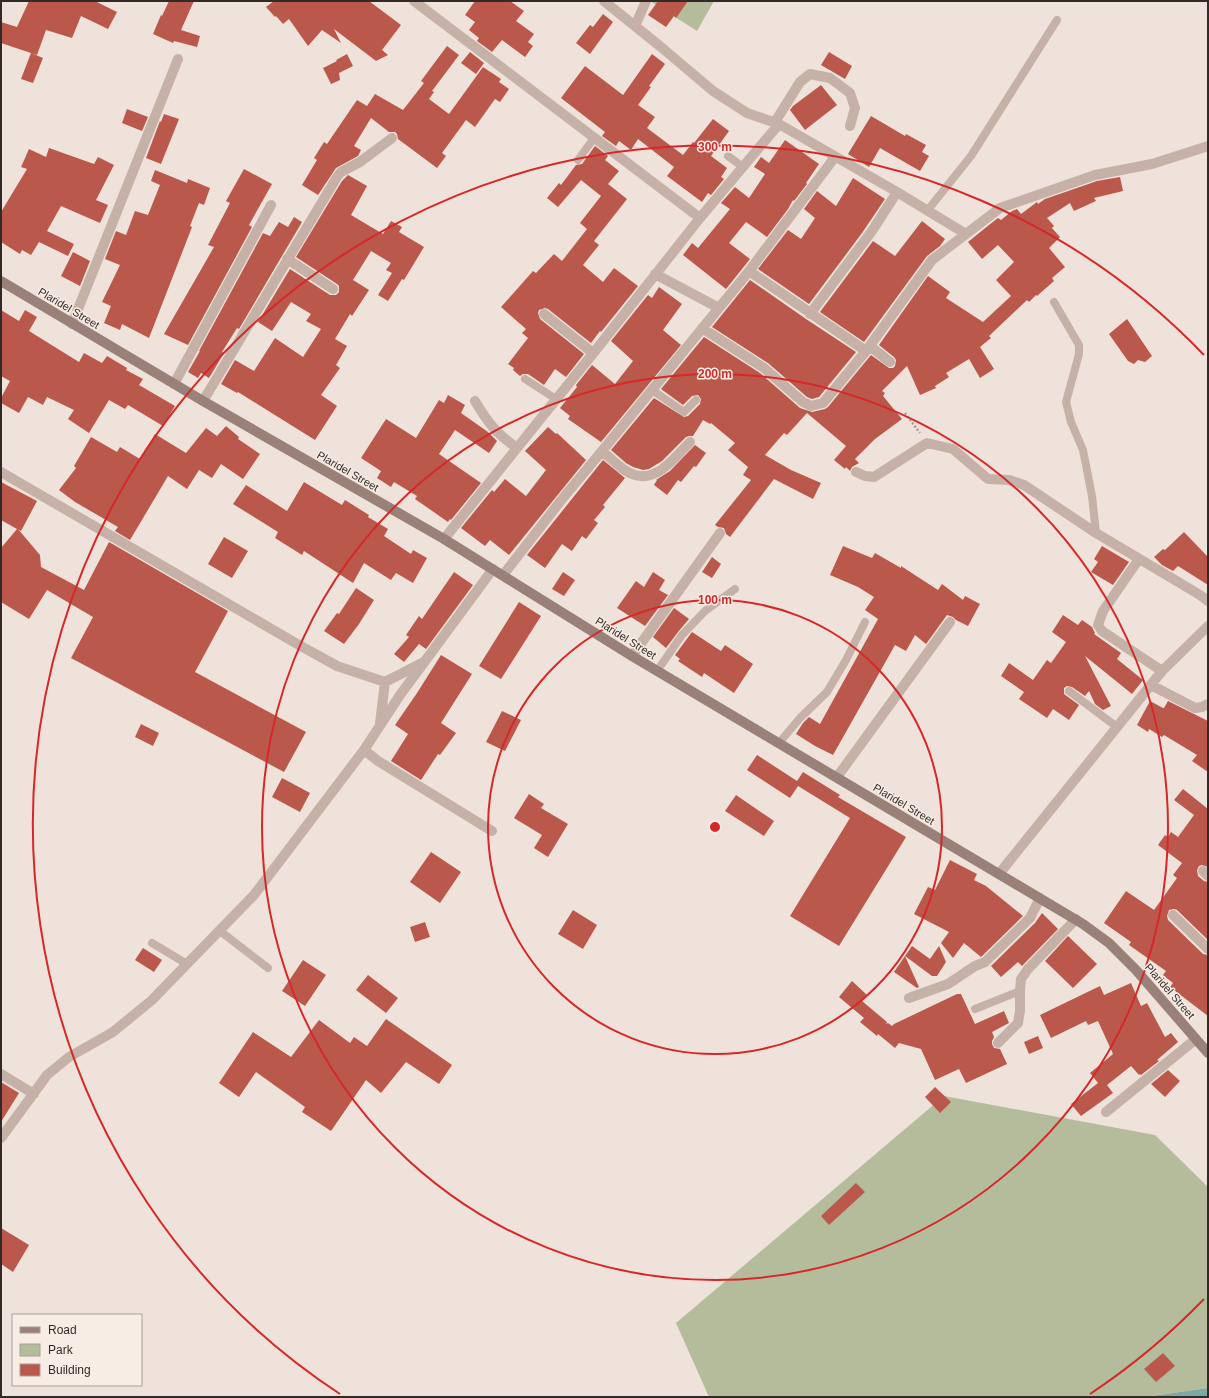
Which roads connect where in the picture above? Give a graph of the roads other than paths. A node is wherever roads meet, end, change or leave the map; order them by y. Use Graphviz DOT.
graph roads {
  1 [pos="414,1"];
  2 [pos="604,1"];
  3 [pos="646,1"];
  4 [pos="1057,20"];
  5 [pos="635,26"];
  6 [pos="178,59"];
  7 [pos="777,123"];
  8 [pos="850,126"];
  9 [pos="392,138"];
  10 [pos="594,138"];
  11 [pos="1208,146"];
  12 [pos="728,156"];
  13 [pos="835,157"];
  14 [pos="578,160"];
  15 [pos="743,167"];
  16 [pos="897,192"];
  17 [pos="271,205"];
  18 [pos="927,211"];
  19 [pos="700,218"];
  20 [pos="966,234"];
  21 [pos="287,259"];
  22 [pos="750,270"];
  23 [pos="655,274"];
  24 [pos="1,281"];
  25 [pos="333,289"];
  26 [pos="1054,302"];
  27 [pos="718,308"];
  28 [pos="544,314"];
  29 [pos="810,314"];
  30 [pos="72,324"];
  31 [pos="702,328"];
  32 [pos="868,349"];
  33 [pos="593,353"];
  34 [pos="890,362"];
  35 [pos="525,379"];
  36 [pos="174,384"];
  37 [pos="652,390"];
  38 [pos="556,399"];
  39 [pos="696,400"];
  40 [pos="203,401"];
  41 [pos="475,401"];
  42 [pos="690,442"];
  43 [pos="517,448"];
  44 [pos="602,451"];
  45 [pos="1,472"];
  46 [pos="856,472"];
  47 [pos="720,533"];
  48 [pos="1096,533"];
  49 [pos="444,539"];
  50 [pos="1139,559"];
  51 [pos="493,569"];
  52 [pos="503,575"];
  53 [pos="735,589"];
  54 [pos="1208,601"];
  55 [pos="865,622"];
  56 [pos="950,622"];
  57 [pos="1208,626"];
  58 [pos="632,656"];
  59 [pos="426,661"];
  60 [pos="657,671"];
  61 [pos="1162,671"];
  62 [pos="384,682"];
  63 [pos="1151,685"];
  64 [pos="1070,691"];
  65 [pos="1208,704"];
  66 [pos="380,726"];
  67 [pos="1117,727"];
  68 [pos="779,743"];
  69 [pos="364,750"];
  70 [pos="837,777"];
  71 [pos="492,832"];
  72 [pos="999,874"];
  73 [pos="1040,898"];
  74 [pos="1172,915"];
  75 [pos="1076,919"];
  76 [pos="220,931"];
  77 [pos="152,943"];
  78 [pos="1208,949"];
  79 [pos="187,964"];
  80 [pos="268,968"];
  81 [pos="1020,991"];
  82 [pos="909,998"];
  83 [pos="975,1009"];
  84 [pos="1196,1039"];
  85 [pos="998,1043"];
  86 [pos="1208,1053"];
  87 [pos="1,1074"];
  88 [pos="34,1094"];
  89 [pos="1106,1112"];
  90 [pos="1,1138"];
  1 -- 10 [label="street"];
  2 -- 5 [label="street"];
  3 -- 5 [label="street"];
  4 -- 18 [label="lane"];
  5 -- 7 [label="street"];
  6 -- 30 [label="street"];
  7 -- 8 [label="street"];
  7 -- 13 [label="street"];
  7 -- 15 [label="street"];
  9 -- 21 [label="street"];
  10 -- 14 [label="lane"];
  10 -- 19 [label="street"];
  11 -- 20 [label="street"];
  12 -- 15 [label="lane"];
  13 -- 16 [label="street"];
  13 -- 22 [label="street"];
  15 -- 19 [label="street"];
  16 -- 18 [label="street"];
  16 -- 29 [label="street"];
  17 -- 36 [label="street"];
  18 -- 20 [label="street"];
  19 -- 23 [label="street"];
  20 -- 32 [label="street"];
  21 -- 25 [label="street"];
  21 -- 40 [label="street"];
  22 -- 27 [label="street"];
  22 -- 29 [label="street"];
  23 -- 27 [label="street"];
  23 -- 33 [label="street"];
  24 -- 30 [label="street, Plaridel Street"];
  26 -- 48 [label="lane"];
  27 -- 31 [label="street"];
  28 -- 33 [label="street"];
  29 -- 32 [label="street"];
  30 -- 36 [label="street, Plaridel Street"];
  31 -- 32 [label="street"];
  31 -- 37 [label="street"];
  32 -- 34 [label="street"];
  33 -- 38 [label="street"];
  35 -- 38 [label="lane"];
  36 -- 40 [label="street, Plaridel Street"];
  37 -- 39 [label="lane"];
  37 -- 44 [label="street"];
  38 -- 43 [label="street"];
  40 -- 49 [label="street, Plaridel Street"];
  41 -- 43 [label="street"];
  42 -- 44 [label="street"];
  43 -- 49 [label="street"];
  44 -- 52 [label="street"];
  45 -- 62 [label="street"];
  46 -- 48 [label="street"];
  47 -- 58 [label="street"];
  48 -- 50 [label="street"];
  49 -- 51 [label="street, Plaridel Street"];
  50 -- 54 [label="street"];
  50 -- 61 [label="street"];
  51 -- 52 [label="street, Plaridel Street"];
  51 -- 59 [label="street"];
  52 -- 58 [label="street, Plaridel Street"];
  53 -- 60 [label="lane"];
  55 -- 68 [label="lane"];
  56 -- 70 [label="street"];
  57 -- 61 [label="street"];
  58 -- 60 [label="street, Plaridel Street"];
  59 -- 62 [label="street"];
  59 -- 66 [label="street"];
  60 -- 68 [label="street, Plaridel Street"];
  61 -- 63 [label="street"];
  62 -- 66 [label="street"];
  63 -- 65 [label="street"];
  63 -- 67 [label="street"];
  64 -- 67 [label="lane"];
  66 -- 69 [label="street"];
  67 -- 72 [label="street"];
  68 -- 70 [label="street, Plaridel Street"];
  69 -- 71 [label="street"];
  69 -- 76 [label="street"];
  70 -- 72 [label="street, Plaridel Street"];
  72 -- 73 [label="street, Plaridel Street"];
  73 -- 75 [label="street, Plaridel Street"];
  73 -- 82 [label="street"];
  74 -- 78 [label="street"];
  75 -- 81 [label="street"];
  75 -- 84 [label="street, Plaridel Street"];
  76 -- 79 [label="street"];
  76 -- 80 [label="lane"];
  77 -- 79 [label="lane"];
  79 -- 88 [label="street"];
  81 -- 83 [label="lane"];
  81 -- 85 [label="street"];
  84 -- 86 [label="street, Plaridel Street"];
  84 -- 89 [label="street"];
  87 -- 88 [label="street"];
  88 -- 90 [label="street"];
}
